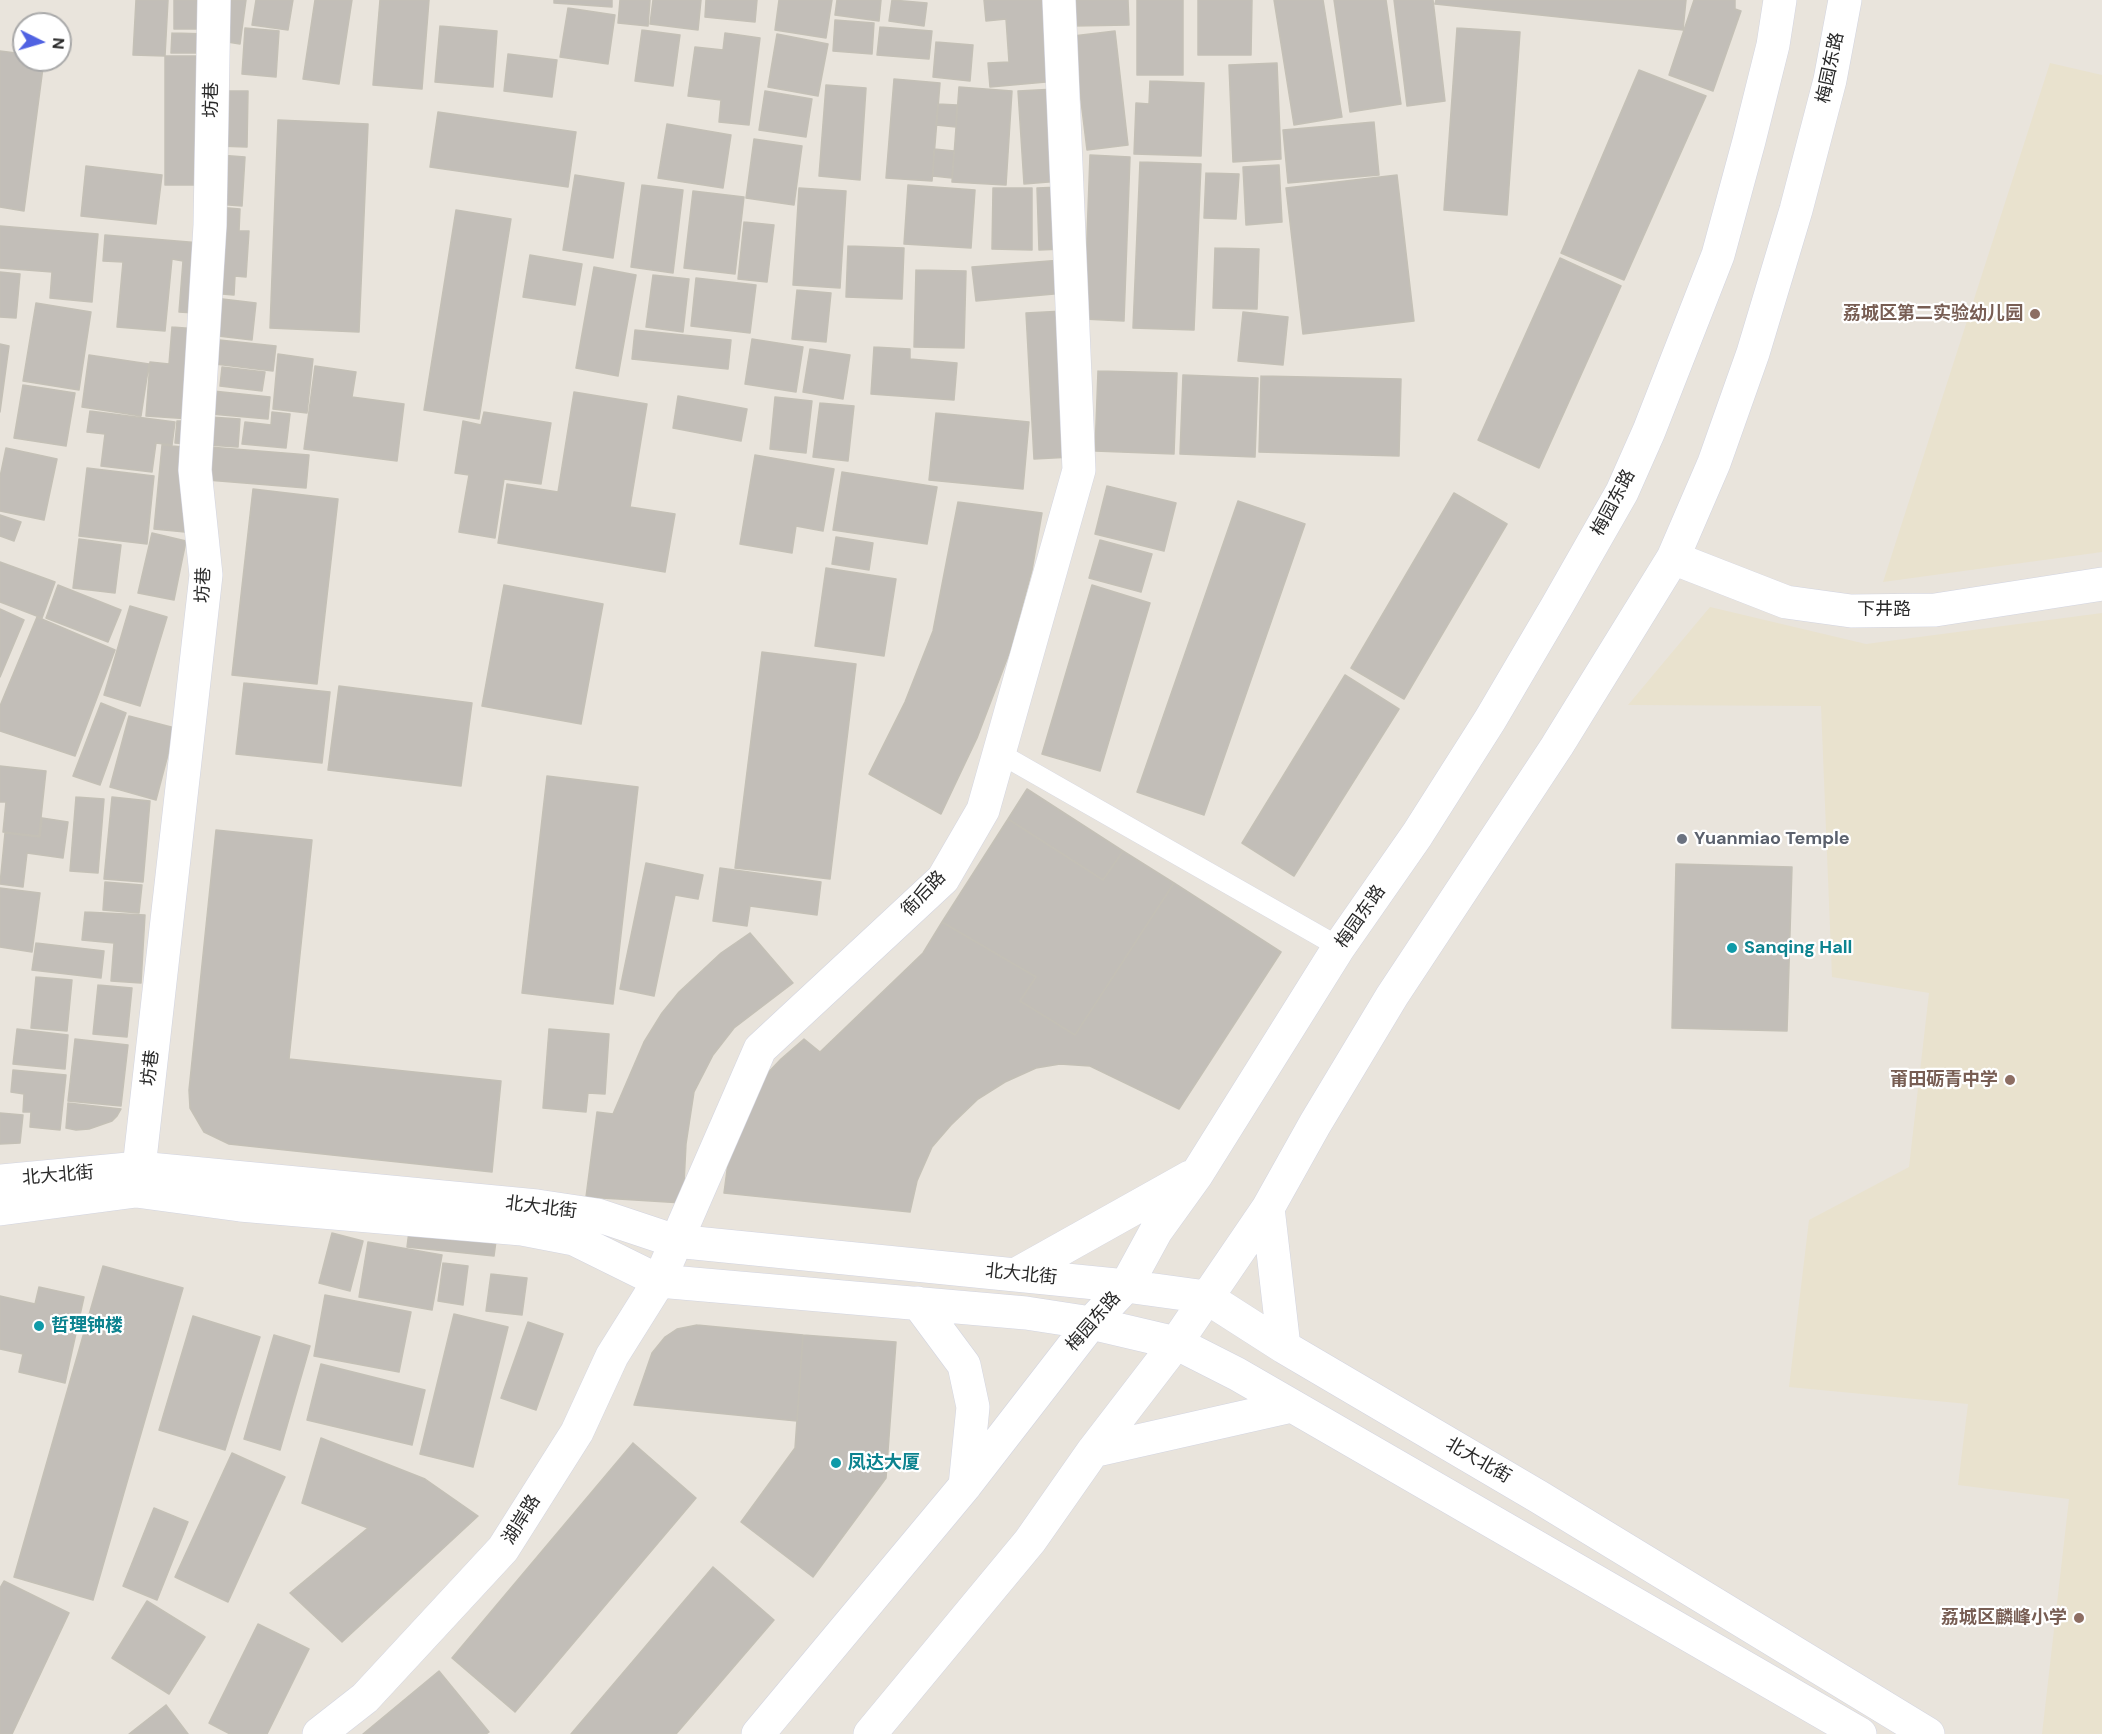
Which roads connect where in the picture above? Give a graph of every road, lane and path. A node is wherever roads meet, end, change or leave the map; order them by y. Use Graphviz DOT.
graph roads {
  1 [pos="214,0"];
  2 [pos="1059,0"];
  3 [pos="1780,0"];
  4 [pos="1845,0"];
  5 [pos="1673,558"];
  6 [pos="2102,584"];
  7 [pos="999,753"];
  8 [pos="1339,947"];
  9 [pos="140,1168"];
  10 [pos="1197,1174"];
  11 [pos="0,1182"];
  12 [pos="1268,1208"];
  13 [pos="0,1209"];
  14 [pos="667,1261"];
  15 [pos="1015,1275"];
  16 [pos="1126,1286"];
  17 [pos="1206,1297"];
  18 [pos="918,1303"];
  19 [pos="1091,1323"];
  20 [pos="1176,1342"];
  21 [pos="1284,1347"];
  22 [pos="1292,1406"];
  23 [pos="1093,1451"];
  24 [pos="964,1486"];
  25 [pos="319,1734"];
  26 [pos="758,1734"];
  27 [pos="870,1734"];
  28 [pos="1860,1734"];
  29 [pos="1928,1734"];
  1 -- 9 [label="main road, 坊巷"];
  2 -- 7 [label="main road, 衙后路"];
  3 -- 8 [label="main road, 梅园东路"];
  4 -- 5 [label="main road, 梅园东路"];
  5 -- 6 [label="main road, 下井路"];
  5 -- 12 [label="main road, 梅园东路"];
  7 -- 8 [label="lane"];
  7 -- 14 [label="main road, 衙后路"];
  8 -- 10 [label="main road, 梅园东路"];
  9 -- 11 [label="main road, 北大北街"];
  9 -- 14 [label="main road, 北大北街"];
  10 -- 15 [label="main road"];
  10 -- 16 [label="main road, 梅园东路"];
  12 -- 17 [label="main road, 梅园东路"];
  12 -- 21 [label="main road"];
  13 -- 14 [label="main road, 北大北街"];
  14 -- 15 [label="main road, 北大北街"];
  14 -- 18 [label="main road, 北大北街"];
  14 -- 25 [label="main road, 湖岸路"];
  15 -- 16 [label="main road, 北大北街"];
  16 -- 17 [label="main road, 北大北街"];
  16 -- 19 [label="main road, 梅园东路"];
  17 -- 20 [label="main road, 梅园东路"];
  17 -- 21 [label="main road, 北大北街"];
  18 -- 19 [label="main road, 北大北街"];
  18 -- 24 [label="main road"];
  19 -- 20 [label="main road, 北大北街"];
  19 -- 24 [label="main road, 梅园东路"];
  20 -- 22 [label="main road, 北大北街"];
  20 -- 23 [label="main road, 梅园东路"];
  21 -- 29 [label="main road, 北大北街"];
  22 -- 23 [label="main road"];
  22 -- 28 [label="main road, 北大北街"];
  23 -- 27 [label="main road, 梅园东路"];
  24 -- 26 [label="main road, 梅园东路"];
}
